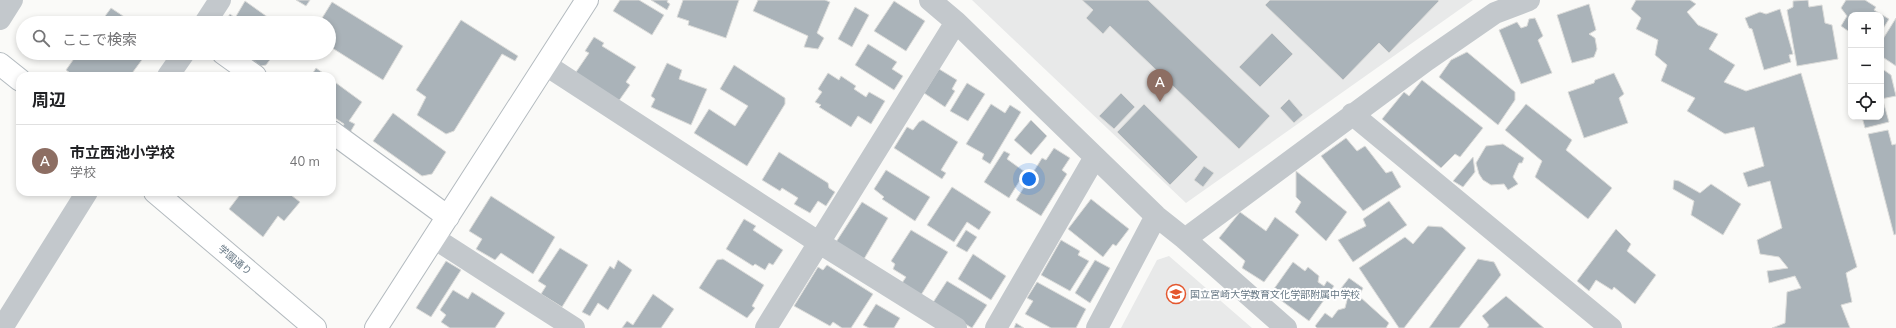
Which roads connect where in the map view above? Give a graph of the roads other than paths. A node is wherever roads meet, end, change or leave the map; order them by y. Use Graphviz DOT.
graph roads {
  1 [pos="12,0"];
  2 [pos="220,0"];
  3 [pos="587,0"];
  4 [pos="930,0"];
  5 [pos="1529,0"];
  6 [pos="210,16"];
  7 [pos="0,19"];
  8 [pos="956,22"];
  9 [pos="179,60"];
  10 [pos="233,60"];
  11 [pos="0,64"];
  12 [pos="546,66"];
  13 [pos="171,72"];
  14 [pos="249,72"];
  15 [pos="16,77"];
  16 [pos="1352,114"];
  17 [pos="336,135"];
  18 [pos="1095,157"];
  19 [pos="84,196"];
  20 [pos="160,196"];
  21 [pos="1156,216"];
  22 [pos="448,217"];
  23 [pos="434,238"];
  24 [pos="1185,238"];
  25 [pos="818,242"];
  26 [pos="2,328"];
  27 [pos="315,328"];
  28 [pos="376,328"];
  29 [pos="574,328"];
  30 [pos="766,328"];
  31 [pos="956,328"];
  32 [pos="996,328"];
  33 [pos="1097,328"];
  34 [pos="1286,328"];
  35 [pos="1611,328"];
  1 -- 7 [label="street"];
  2 -- 6 [label="street"];
  3 -- 12 [label="street"];
  4 -- 8 [label="street"];
  5 -- 16 [label="street"];
  8 -- 18 [label="street"];
  8 -- 25 [label="street"];
  9 -- 13 [label="street"];
  10 -- 14 [label="street"];
  11 -- 15 [label="street"];
  12 -- 22 [label="street"];
  12 -- 25 [label="street"];
  16 -- 24 [label="street"];
  16 -- 35 [label="street"];
  17 -- 22 [label="street"];
  18 -- 21 [label="street"];
  18 -- 32 [label="street"];
  19 -- 26 [label="street"];
  20 -- 27 [label="street, 学園通り"];
  21 -- 24 [label="street"];
  21 -- 33 [label="street"];
  22 -- 23 [label="street"];
  23 -- 28 [label="street"];
  23 -- 29 [label="street"];
  24 -- 34 [label="street"];
  25 -- 30 [label="street"];
  25 -- 31 [label="street"];
}
